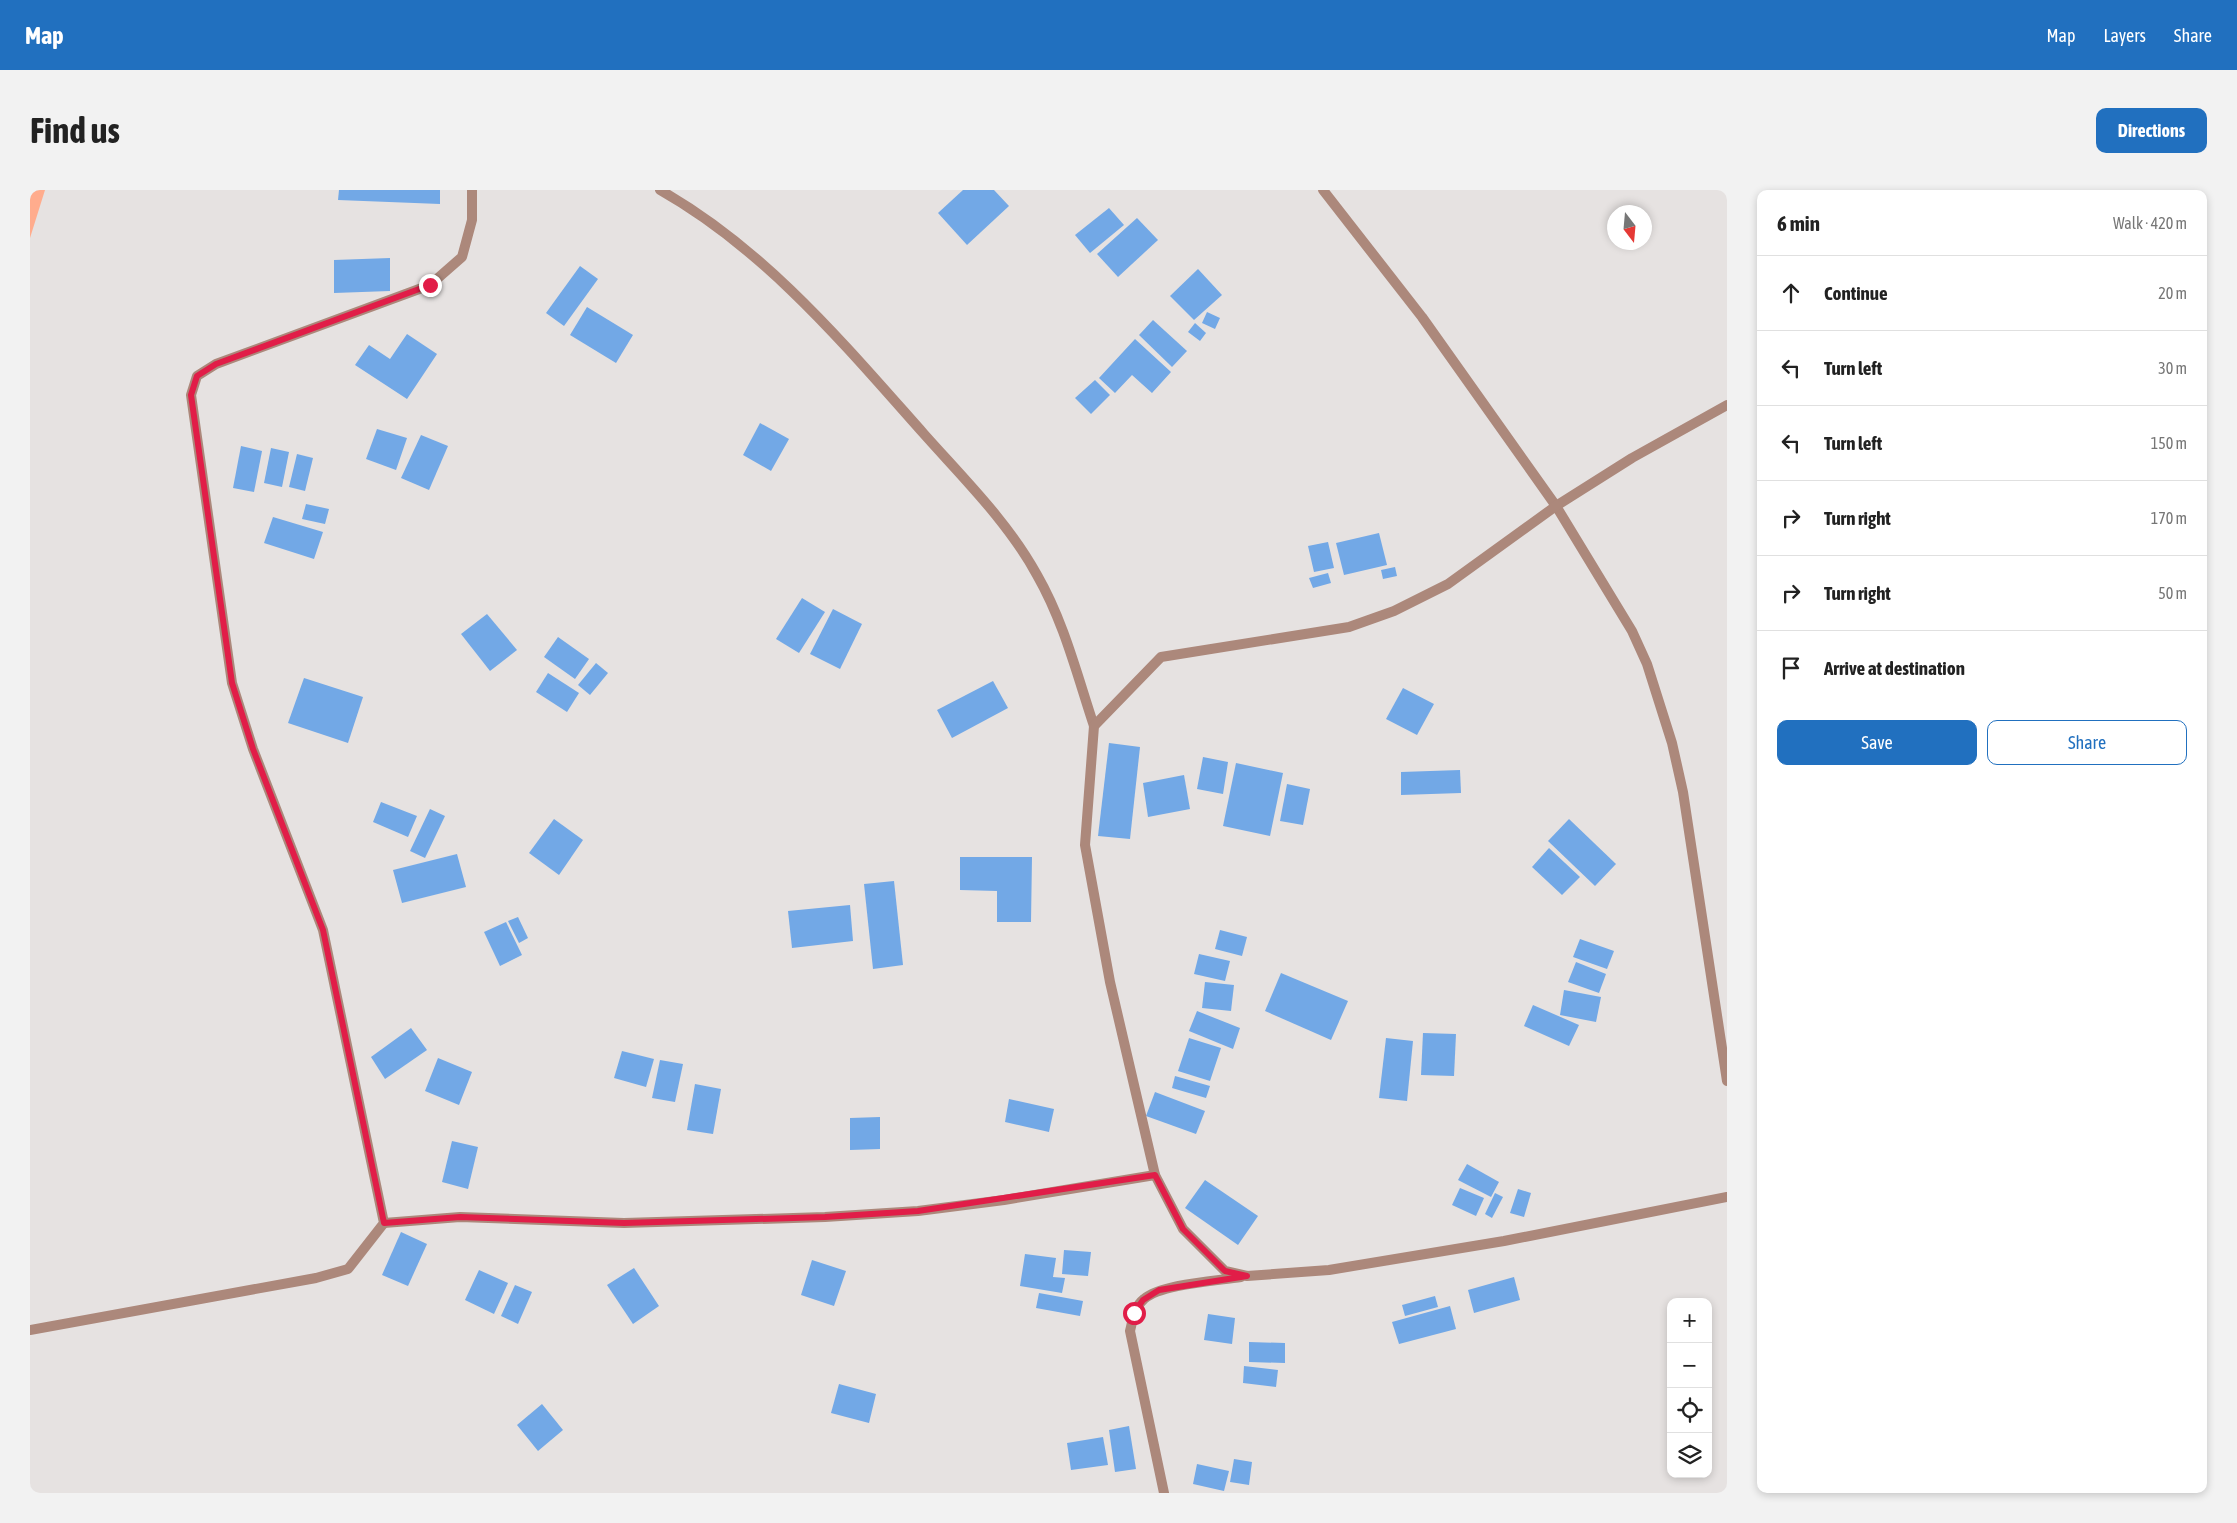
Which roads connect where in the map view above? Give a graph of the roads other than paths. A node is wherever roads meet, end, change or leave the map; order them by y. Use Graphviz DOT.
graph roads {
  1 [pos="472,190"];
  2 [pos="660,190"];
  3 [pos="1323,190"];
  4 [pos="1727,405"];
  5 [pos="1556,506"];
  6 [pos="1094,726"];
  7 [pos="1727,1081"];
  8 [pos="1155,1175"];
  9 [pos="1727,1197"];
  10 [pos="384,1223"];
  11 [pos="1247,1276"];
  12 [pos="30,1330"];
  13 [pos="1164,1493"];
  1 -- 10 [label="street"];
  2 -- 6 [label="street"];
  3 -- 5 [label="street"];
  4 -- 5 [label="street"];
  5 -- 6 [label="street"];
  5 -- 7 [label="street"];
  6 -- 8 [label="street"];
  8 -- 10 [label="street"];
  8 -- 11 [label="street"];
  9 -- 11 [label="street"];
  10 -- 12 [label="street"];
  11 -- 13 [label="street"];
}
